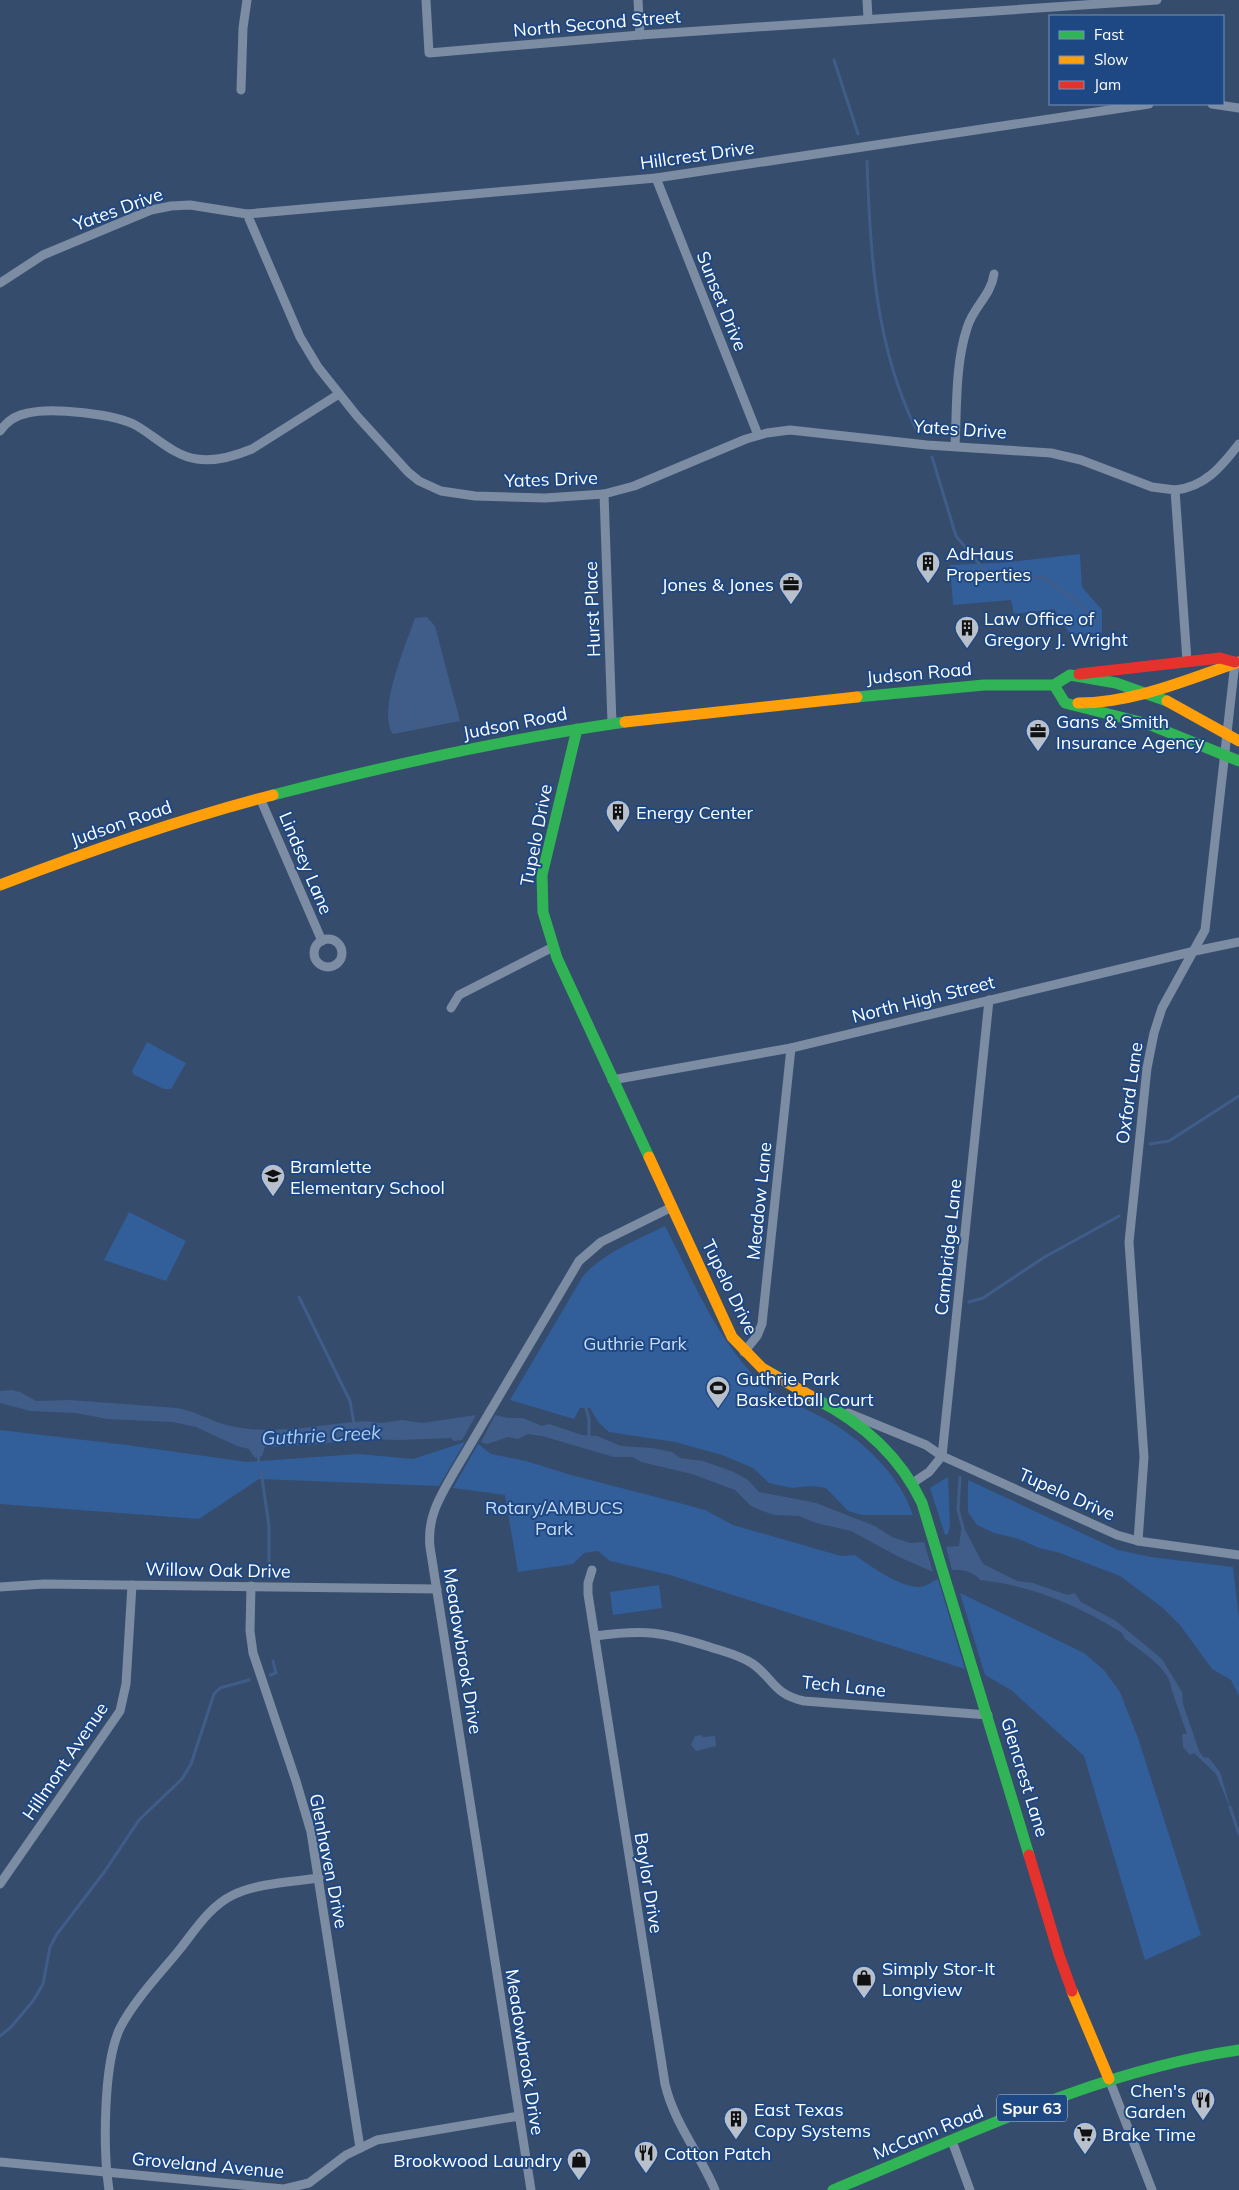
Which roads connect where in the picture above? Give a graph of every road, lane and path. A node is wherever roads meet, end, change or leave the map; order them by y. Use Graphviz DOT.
graph roads {
  1 [pos="247,0"];
  2 [pos="426,0"];
  3 [pos="638,0"];
  4 [pos="867,0"];
  5 [pos="1157,0"];
  6 [pos="1079,3"];
  7 [pos="868,18"];
  8 [pos="640,35"];
  9 [pos="241,90"];
  10 [pos="1142,105"];
  11 [pos="1219,105"];
  12 [pos="1239,108"];
  13 [pos="656,178"];
  14 [pos="247,214"];
  15 [pos="994,274"];
  16 [pos="0,283"];
  17 [pos="339,394"];
  18 [pos="0,431"];
  19 [pos="758,435"];
  20 [pos="1239,444"];
  21 [pos="955,446"];
  22 [pos="1175,490"];
  23 [pos="604,494"];
  24 [pos="1187,661"];
  25 [pos="1237,662"];
  26 [pos="1070,675"];
  27 [pos="1054,685"];
  28 [pos="1150,692"];
  29 [pos="1065,703"];
  30 [pos="612,723"];
  31 [pos="577,729"];
  32 [pos="1228,734"];
  33 [pos="1239,741"];
  34 [pos="1225,754"];
  35 [pos="1239,761"];
  36 [pos="260,798"];
  37 [pos="0,886"];
  38 [pos="322,941"];
  39 [pos="1239,942"];
  40 [pos="553,947"];
  41 [pos="1195,951"];
  42 [pos="989,1000"];
  43 [pos="451,1008"];
  44 [pos="791,1048"];
  45 [pos="612,1080"];
  46 [pos="672,1207"];
  47 [pos="744,1352"];
  48 [pos="826,1404"];
  49 [pos="942,1456"];
  50 [pos="911,1484"];
  51 [pos="1138,1541"];
  52 [pos="1239,1555"];
  53 [pos="592,1570"];
  54 [pos="132,1585"];
  55 [pos="251,1586"];
  56 [pos="0,1588"];
  57 [pos="436,1589"];
  58 [pos="595,1636"];
  59 [pos="988,1715"];
  60 [pos="319,1878"];
  61 [pos="0,1884"];
  62 [pos="1239,2050"];
  63 [pos="1109,2079"];
  64 [pos="519,2116"];
  65 [pos="952,2141"];
  66 [pos="360,2148"];
  67 [pos="0,2162"];
  68 [pos="106,2173"];
  69 [pos="109,2190"];
  70 [pos="531,2190"];
  71 [pos="715,2190"];
  72 [pos="833,2190"];
  73 [pos="970,2190"];
  74 [pos="1152,2190"];
  1 -- 9 [label="street"];
  2 -- 8 [label="street, North Second Street"];
  3 -- 8 [label="street"];
  4 -- 7 [label="street"];
  5 -- 6 [label="street, North Second Street"];
  6 -- 7 [label="street, North Second Street"];
  7 -- 8 [label="street, North Second Street"];
  10 -- 13 [label="street, Hillcrest Drive"];
  11 -- 12 [label="street"];
  13 -- 14 [label="street, Hillcrest Drive"];
  13 -- 19 [label="street, Sunset Drive"];
  14 -- 16 [label="street, Yates Drive"];
  14 -- 17 [label="street, Yates Drive"];
  15 -- 21 [label="street"];
  17 -- 18 [label="street"];
  17 -- 23 [label="street, Yates Drive"];
  19 -- 21 [label="street, Yates Drive"];
  19 -- 23 [label="street, Yates Drive"];
  20 -- 22 [label="street"];
  21 -- 22 [label="street, Yates Drive"];
  22 -- 24 [label="street"];
  23 -- 30 [label="street, Hurst Place"];
  24 -- 25 [label="main road"];
  24 -- 26 [label="main road"];
  25 -- 28 [label="main road"];
  25 -- 32 [label="street, Oxford Lane"];
  26 -- 27 [label="main road"];
  26 -- 28 [label="main road"];
  27 -- 29 [label="main road"];
  27 -- 30 [label="main road, Judson Road"];
  28 -- 29 [label="main road"];
  28 -- 32 [label="main road"];
  29 -- 34 [label="main road"];
  30 -- 31 [label="main road, Judson Road"];
  31 -- 36 [label="main road, Judson Road"];
  31 -- 40 [label="main road, Tupelo Drive"];
  32 -- 33 [label="main road"];
  32 -- 34 [label="street, Oxford Lane"];
  34 -- 35 [label="main road"];
  34 -- 41 [label="street, Oxford Lane"];
  36 -- 37 [label="main road, Judson Road"];
  36 -- 38 [label="street, Lindsey Lane"];
  39 -- 41 [label="street, North High Street"];
  40 -- 43 [label="street"];
  40 -- 45 [label="main road, Tupelo Drive"];
  41 -- 42 [label="street, North High Street"];
  41 -- 51 [label="street, Oxford Lane"];
  42 -- 44 [label="street, North High Street"];
  42 -- 49 [label="street, Cambridge Lane"];
  44 -- 45 [label="street, North High Street"];
  44 -- 47 [label="street, Meadow Lane"];
  45 -- 46 [label="main road, Tupelo Drive"];
  46 -- 47 [label="main road, Tupelo Drive"];
  46 -- 57 [label="street, Meadowbrook Drive"];
  47 -- 48 [label="main road, Tupelo Drive"];
  48 -- 49 [label="street, Tupelo Drive"];
  48 -- 50 [label="main road, Glencrest Lane"];
  49 -- 50 [label="street"];
  49 -- 51 [label="street, Tupelo Drive"];
  50 -- 59 [label="main road, Glencrest Lane"];
  51 -- 52 [label="street, Tupelo Drive"];
  53 -- 58 [label="street, Baylor Drive"];
  54 -- 55 [label="street, Willow Oak Drive"];
  54 -- 56 [label="street, Willow Oak Drive"];
  54 -- 61 [label="street, Hillmont Avenue"];
  55 -- 57 [label="street, Willow Oak Drive"];
  55 -- 60 [label="street, Glenhaven Drive"];
  57 -- 64 [label="street, Meadowbrook Drive"];
  58 -- 59 [label="street, Tech Lane"];
  58 -- 71 [label="street, Baylor Drive"];
  59 -- 63 [label="main road, Glencrest Lane"];
  60 -- 66 [label="street, Glenhaven Drive"];
  60 -- 68 [label="street"];
  62 -- 63 [label="main road, McCann Road / Spur 63"];
  63 -- 65 [label="main road, McCann Road / Spur 63"];
  63 -- 74 [label="street, Glencrest Lane"];
  64 -- 66 [label="street, Groveland Avenue"];
  64 -- 70 [label="street, Meadowbrook Drive"];
  65 -- 72 [label="main road, McCann Road / Spur 63"];
  65 -- 73 [label="street"];
  66 -- 68 [label="street, Groveland Avenue"];
  67 -- 68 [label="street, Groveland Avenue"];
  68 -- 69 [label="street"];
}
